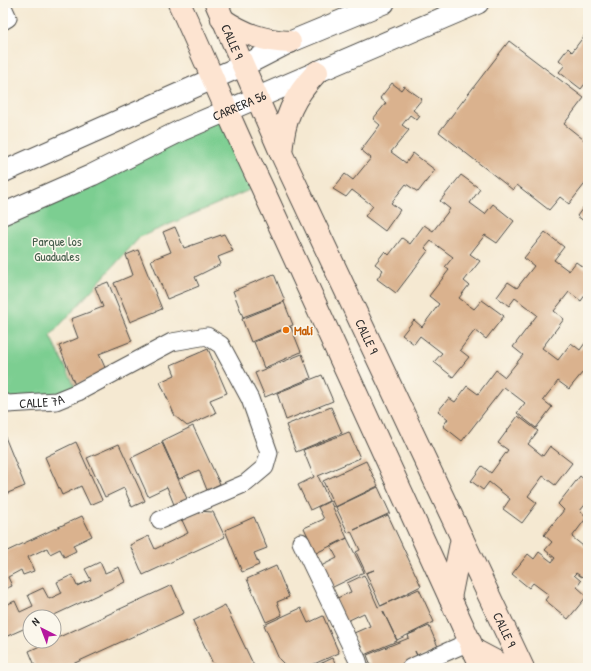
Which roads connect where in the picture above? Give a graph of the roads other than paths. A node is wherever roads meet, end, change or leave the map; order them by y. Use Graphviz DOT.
graph roads {
  1 [pos="179,3"];
  2 [pos="384,3"];
  3 [pos="478,3"];
  4 [pos="219,11"];
  5 [pos="290,42"];
  6 [pos="243,65"];
  7 [pos="317,72"];
  8 [pos="213,78"];
  9 [pos="258,98"];
  10 [pos="227,110"];
  11 [pos="281,152"];
  12 [pos="3,172"];
  13 [pos="3,214"];
  14 [pos="3,402"];
  15 [pos="160,520"];
  16 [pos="462,538"];
  17 [pos="301,542"];
  18 [pos="450,598"];
  19 [pos="474,653"];
  20 [pos="360,668"];
  21 [pos="410,668"];
  22 [pos="508,668"];
  23 [pos="523,668"];
  1 -- 8 [label="main road"];
  2 -- 5 [label="street"];
  3 -- 7 [label="street, CARRERA 56"];
  4 -- 5 [label="main road"];
  4 -- 6 [label="main road, CALLE 9"];
  5 -- 6 [label="street"];
  6 -- 8 [label="street"];
  6 -- 9 [label="main road, CALLE 9"];
  7 -- 9 [label="street, CARRERA 56"];
  7 -- 11 [label="main road"];
  8 -- 10 [label="main road"];
  8 -- 12 [label="street"];
  9 -- 10 [label="street, CARRERA 56"];
  9 -- 11 [label="main road, CALLE 9"];
  10 -- 13 [label="street, CARRERA 56"];
  10 -- 18 [label="main road"];
  11 -- 16 [label="main road, CALLE 9"];
  14 -- 15 [label="street, CALLE 7A"];
  16 -- 18 [label="main road"];
  16 -- 23 [label="main road, CALLE 9"];
  17 -- 20 [label="street"];
  18 -- 19 [label="main road"];
  19 -- 21 [label="street"];
  19 -- 22 [label="main road"];
}
